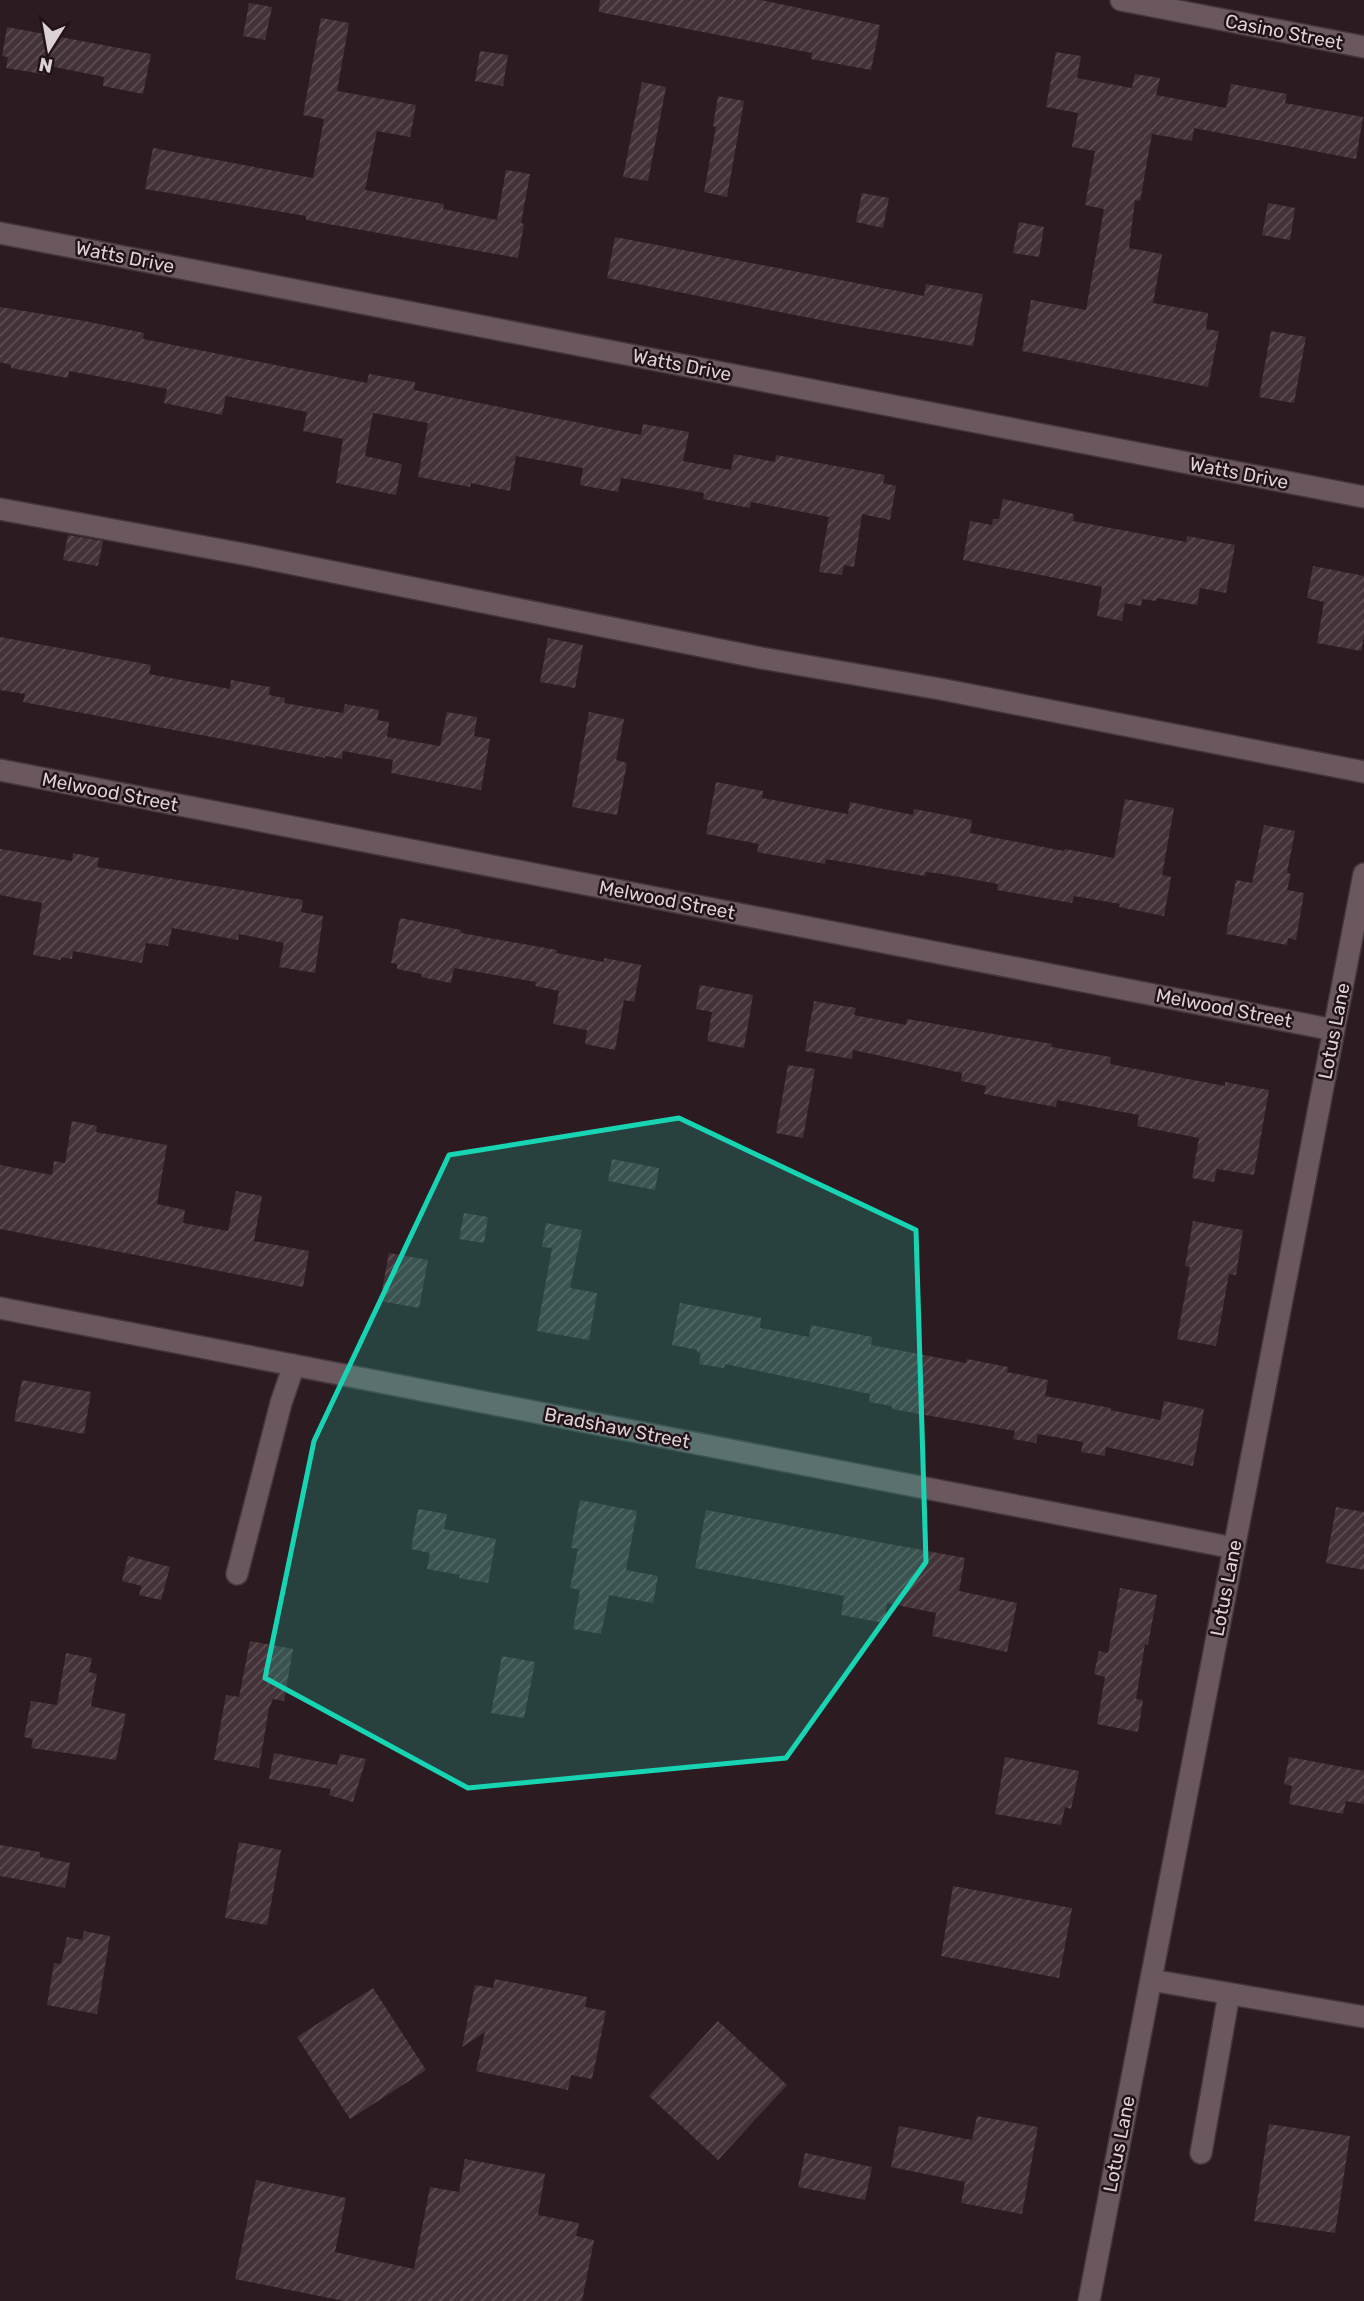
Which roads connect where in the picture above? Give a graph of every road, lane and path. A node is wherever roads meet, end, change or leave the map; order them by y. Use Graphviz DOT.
graph roads {
  1 [pos="1121,0"];
  2 [pos="1364,47"];
  3 [pos="0,233"];
  4 [pos="1364,498"];
  5 [pos="0,509"];
  6 [pos="0,770"];
  7 [pos="1364,772"];
  8 [pos="1364,874"];
  9 [pos="1334,1030"];
  10 [pos="0,1308"];
  11 [pos="294,1365"];
  12 [pos="1234,1548"];
  13 [pos="237,1574"];
  14 [pos="1151,1980"];
  15 [pos="1229,1994"];
  16 [pos="1364,2017"];
  17 [pos="1201,2153"];
  18 [pos="1089,2301"];
  1 -- 2 [label="street, Casino Street"];
  3 -- 4 [label="street, Watts Drive"];
  5 -- 7 [label="street"];
  6 -- 9 [label="street, Melwood Street"];
  8 -- 9 [label="street, Lotus Lane"];
  9 -- 12 [label="street, Lotus Lane"];
  10 -- 11 [label="street, Bradshaw Street"];
  11 -- 12 [label="street, Bradshaw Street"];
  11 -- 13 [label="street"];
  12 -- 14 [label="street, Lotus Lane"];
  14 -- 15 [label="street"];
  14 -- 18 [label="street, Lotus Lane"];
  15 -- 16 [label="street"];
  15 -- 17 [label="street"];
}
